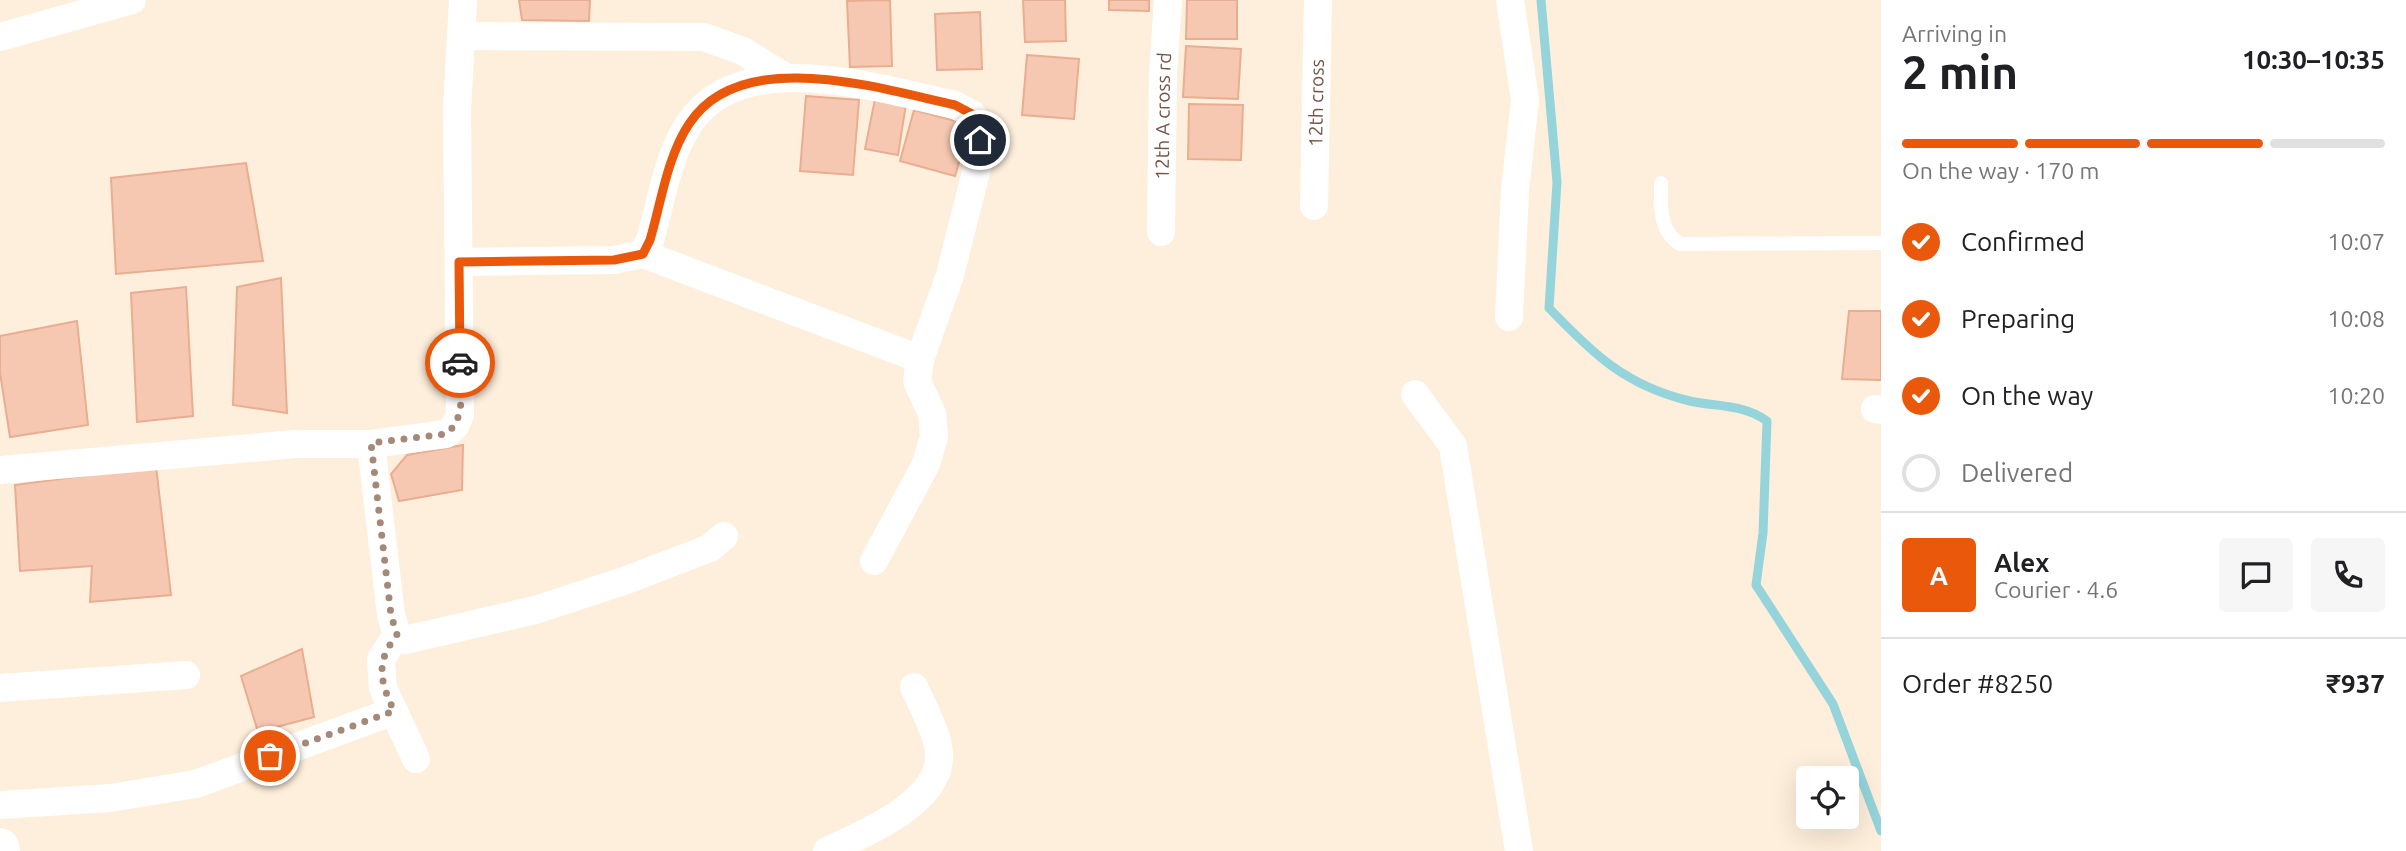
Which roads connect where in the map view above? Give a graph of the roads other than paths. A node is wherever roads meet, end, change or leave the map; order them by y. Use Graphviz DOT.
graph roads {
  1 [pos="132,0"];
  2 [pos="463,0"];
  3 [pos="1168,0"];
  4 [pos="1318,0"];
  5 [pos="1510,0"];
  6 [pos="461,36"];
  7 [pos="0,37"];
  8 [pos="785,77"];
  9 [pos="1661,183"];
  10 [pos="1314,206"];
  11 [pos="1161,232"];
  12 [pos="1881,243"];
  13 [pos="643,254"];
  14 [pos="459,262"];
  15 [pos="1509,317"];
  16 [pos="920,359"];
  17 [pos="1415,394"];
  18 [pos="371,443"];
  19 [pos="0,470"];
  20 [pos="724,536"];
  21 [pos="874,561"];
  22 [pos="397,635"];
  23 [pos="186,675"];
  24 [pos="914,687"];
  25 [pos="0,688"];
  26 [pos="394,711"];
  27 [pos="416,760"];
  28 [pos="0,805"];
  29 [pos="883,839"];
  30 [pos="827,851"];
  31 [pos="1519,851"];
  1 -- 7 [label="street"];
  2 -- 6 [label="street"];
  3 -- 11 [label="street, 12th A cross rd"];
  4 -- 10 [label="street, 12th cross"];
  5 -- 15 [label="street"];
  6 -- 8 [label="street"];
  6 -- 14 [label="street"];
  8 -- 13 [label="street"];
  8 -- 16 [label="street"];
  9 -- 12 [label="lane"];
  13 -- 14 [label="street"];
  13 -- 16 [label="street"];
  14 -- 18 [label="street"];
  16 -- 21 [label="street"];
  17 -- 31 [label="street"];
  18 -- 19 [label="street"];
  18 -- 22 [label="street"];
  20 -- 22 [label="street"];
  22 -- 26 [label="street"];
  23 -- 25 [label="street"];
  24 -- 29 [label="street"];
  26 -- 27 [label="street"];
  26 -- 28 [label="street"];
  29 -- 30 [label="street"];
}
